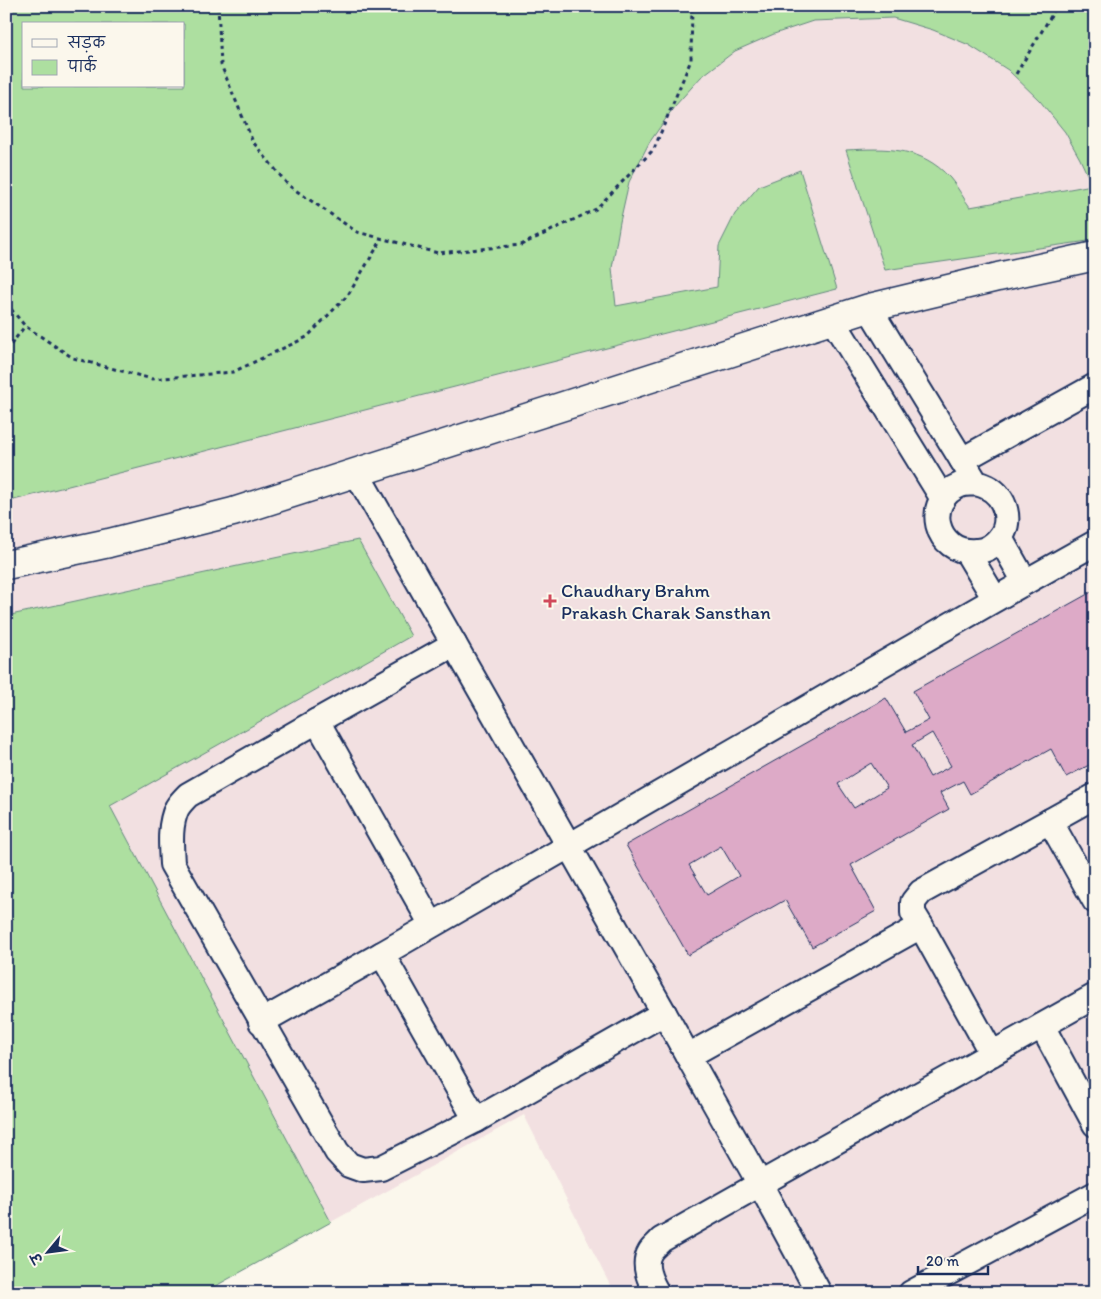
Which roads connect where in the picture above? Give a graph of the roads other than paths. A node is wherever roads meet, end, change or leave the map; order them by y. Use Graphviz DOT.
graph roads {
  1 [pos="1095,256"];
  2 [pos="870,308"];
  3 [pos="832,319"];
  4 [pos="1095,386"];
  5 [pos="962,460"];
  6 [pos="356,472"];
  7 [pos="976,483"];
  8 [pos="943,499"];
  9 [pos="1000,538"];
  10 [pos="1095,543"];
  11 [pos="967,552"];
  12 [pos="6,565"];
  13 [pos="1025,582"];
  14 [pos="995,599"];
  15 [pos="454,644"];
  16 [pos="317,721"];
  17 [pos="1095,796"];
  18 [pos="1050,821"];
  19 [pos="569,846"];
  20 [pos="1095,901"];
  21 [pos="432,925"];
  22 [pos="921,926"];
  23 [pos="382,954"];
  24 [pos="1095,996"];
  25 [pos="664,1013"];
  26 [pos="262,1022"];
  27 [pos="1042,1026"];
  28 [pos="992,1054"];
  29 [pos="688,1056"];
  30 [pos="476,1120"];
  31 [pos="1095,1124"];
  32 [pos="760,1184"];
  33 [pos="1095,1194"];
  34 [pos="656,1293"];
  35 [pos="819,1293"];
  36 [pos="911,1293"];
  1 -- 2 [label="street"];
  2 -- 3 [label="street"];
  2 -- 5 [label="street"];
  3 -- 6 [label="street"];
  3 -- 8 [label="street"];
  4 -- 5 [label="street"];
  5 -- 7 [label="street"];
  6 -- 12 [label="street"];
  6 -- 15 [label="street"];
  7 -- 8 [label="street"];
  7 -- 9 [label="street"];
  8 -- 11 [label="street"];
  9 -- 11 [label="street"];
  9 -- 13 [label="street"];
  10 -- 13 [label="street"];
  11 -- 14 [label="street"];
  13 -- 14 [label="street"];
  14 -- 19 [label="street"];
  15 -- 16 [label="street"];
  15 -- 19 [label="street"];
  16 -- 21 [label="street"];
  16 -- 26 [label="street"];
  17 -- 18 [label="street"];
  18 -- 20 [label="street"];
  18 -- 22 [label="street"];
  19 -- 21 [label="street"];
  19 -- 25 [label="street"];
  21 -- 23 [label="street"];
  22 -- 28 [label="street"];
  22 -- 29 [label="street"];
  23 -- 26 [label="street"];
  23 -- 30 [label="street"];
  24 -- 27 [label="street"];
  25 -- 29 [label="street"];
  25 -- 30 [label="street"];
  26 -- 30 [label="street"];
  27 -- 28 [label="street"];
  27 -- 31 [label="street"];
  28 -- 32 [label="street"];
  29 -- 32 [label="street"];
  32 -- 34 [label="street"];
  32 -- 35 [label="street"];
  33 -- 36 [label="street"];
}
